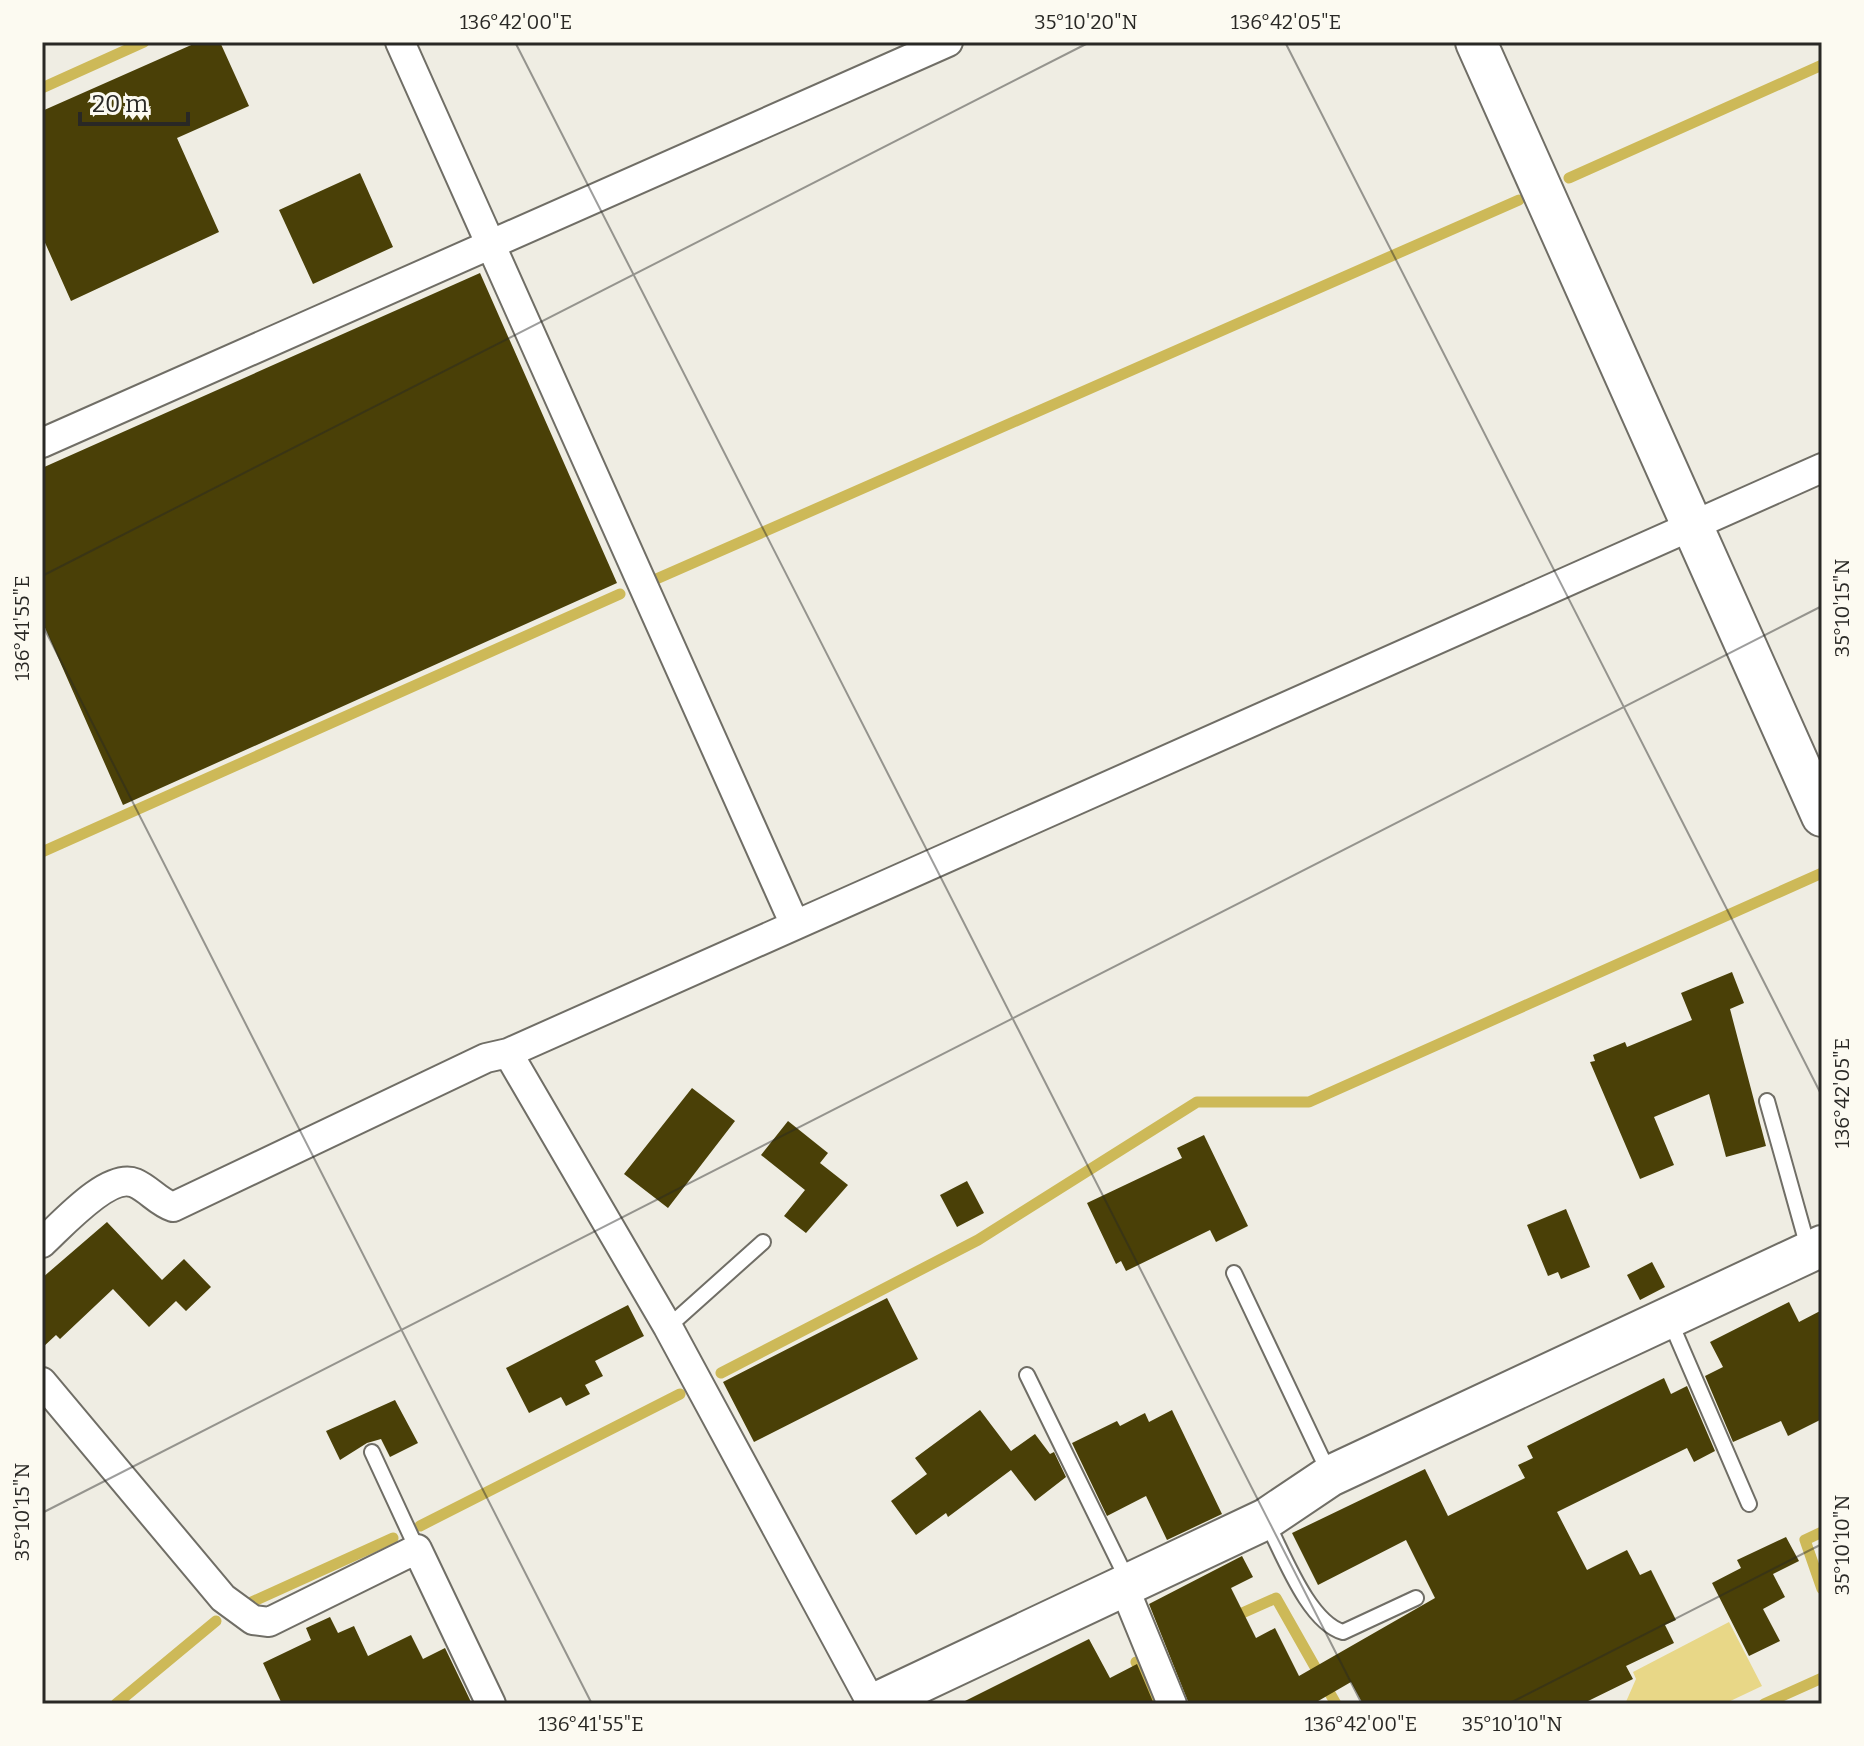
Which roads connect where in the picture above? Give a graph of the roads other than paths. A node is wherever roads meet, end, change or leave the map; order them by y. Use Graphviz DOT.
graph roads {
  1 [pos="400,42"];
  2 [pos="948,42"];
  3 [pos="1476,42"];
  4 [pos="490,245"];
  5 [pos="42,443"];
  6 [pos="1822,468"];
  7 [pos="1692,526"];
  8 [pos="1822,816"];
  9 [pos="795,925"];
  10 [pos="508,1053"];
  11 [pos="1767,1101"];
  12 [pos="763,1242"];
  13 [pos="42,1243"];
  14 [pos="1816,1249"];
  15 [pos="1234,1273"];
  16 [pos="1668,1318"];
  17 [pos="668,1327"];
  18 [pos="1027,1375"];
  19 [pos="42,1382"];
  20 [pos="372,1452"];
  21 [pos="1330,1476"];
  22 [pos="1749,1504"];
  23 [pos="1266,1519"];
  24 [pos="417,1549"];
  25 [pos="1127,1586"];
  26 [pos="1416,1598"];
  27 [pos="491,1704"];
  28 [pos="873,1704"];
  29 [pos="1172,1704"];
  1 -- 4 [label="street"];
  2 -- 4 [label="street"];
  3 -- 7 [label="street"];
  4 -- 5 [label="street"];
  4 -- 9 [label="street"];
  6 -- 7 [label="street"];
  7 -- 8 [label="street"];
  7 -- 9 [label="street"];
  9 -- 10 [label="street"];
  10 -- 13 [label="street"];
  10 -- 17 [label="street"];
  11 -- 14 [label="lane"];
  12 -- 17 [label="lane"];
  14 -- 16 [label="street"];
  15 -- 21 [label="lane"];
  16 -- 21 [label="street"];
  16 -- 22 [label="lane"];
  17 -- 28 [label="street"];
  18 -- 25 [label="lane"];
  19 -- 24 [label="street"];
  20 -- 24 [label="lane"];
  21 -- 23 [label="street"];
  23 -- 25 [label="street"];
  23 -- 26 [label="lane"];
  24 -- 27 [label="street"];
  25 -- 28 [label="street"];
  25 -- 29 [label="street"];
}
